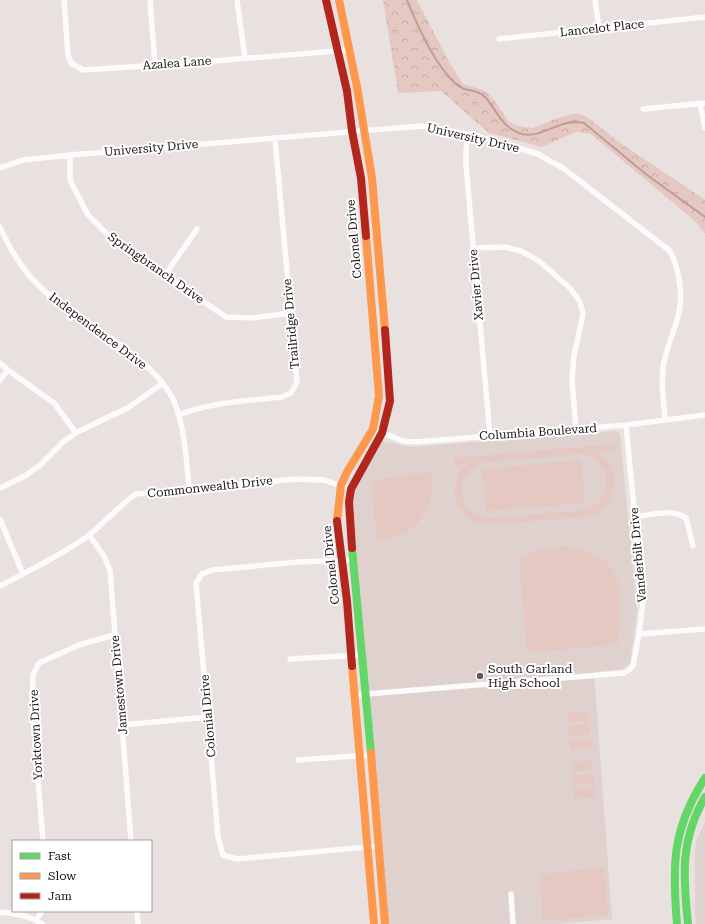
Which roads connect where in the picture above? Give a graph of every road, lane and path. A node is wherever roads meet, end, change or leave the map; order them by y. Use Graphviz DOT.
graph roads {
  1 [pos="64,0"];
  2 [pos="150,0"];
  3 [pos="237,0"];
  4 [pos="326,0"];
  5 [pos="339,0"];
  6 [pos="595,0"];
  7 [pos="705,17"];
  8 [pos="599,28"];
  9 [pos="499,39"];
  10 [pos="349,50"];
  11 [pos="337,51"];
  12 [pos="245,58"];
  13 [pos="155,64"];
  14 [pos="702,103"];
  15 [pos="643,109"];
  16 [pos="705,128"];
  17 [pos="364,130"];
  18 [pos="352,131"];
  19 [pos="468,134"];
  20 [pos="275,139"];
  21 [pos="70,155"];
  22 [pos="0,168"];
  23 [pos="0,227"];
  24 [pos="197,229"];
  25 [pos="473,248"];
  26 [pos="165,275"];
  27 [pos="290,313"];
  28 [pos="0,363"];
  29 [pos="8,370"];
  30 [pos="0,380"];
  31 [pos="162,383"];
  32 [pos="178,415"];
  33 [pos="705,415"];
  34 [pos="665,420"];
  35 [pos="626,425"];
  36 [pos="372,429"];
  37 [pos="576,429"];
  38 [pos="76,432"];
  39 [pos="382,433"];
  40 [pos="490,436"];
  41 [pos="342,485"];
  42 [pos="0,488"];
  43 [pos="189,489"];
  44 [pos="351,489"];
  45 [pos="634,517"];
  46 [pos="0,519"];
  47 [pos="89,535"];
  48 [pos="693,546"];
  49 [pos="353,560"];
  50 [pos="341,561"];
  51 [pos="23,574"];
  52 [pos="0,586"];
  53 [pos="705,629"];
  54 [pos="639,634"];
  55 [pos="114,635"];
  56 [pos="362,654"];
  57 [pos="351,655"];
  58 [pos="290,659"];
  59 [pos="366,694"];
  60 [pos="354,695"];
  61 [pos="208,717"];
  62 [pos="122,725"];
  63 [pos="370,755"];
  64 [pos="359,756"];
  65 [pos="298,760"];
  66 [pos="705,778"];
  67 [pos="705,797"];
  68 [pos="43,840"];
  69 [pos="131,840"];
  70 [pos="378,846"];
  71 [pos="368,848"];
  72 [pos="511,894"];
  73 [pos="0,912"];
  74 [pos="41,912"];
  75 [pos="137,912"];
  76 [pos="36,920"];
  77 [pos="42,924"];
  78 [pos="138,924"];
  79 [pos="374,924"];
  80 [pos="385,924"];
  81 [pos="513,924"];
  82 [pos="678,924"];
  83 [pos="688,924"];
  1 -- 13 [label="street, Azalea Lane"];
  2 -- 13 [label="street"];
  3 -- 12 [label="street"];
  4 -- 11 [label="street, Colonel Drive"];
  5 -- 10 [label="street, Colonel Drive"];
  6 -- 8 [label="street"];
  7 -- 8 [label="street, Lancelot Place"];
  8 -- 9 [label="street, Lancelot Place"];
  10 -- 11 [label="street, Azalea Lane"];
  10 -- 17 [label="street, Colonel Drive"];
  11 -- 12 [label="street, Azalea Lane"];
  11 -- 18 [label="street, Colonel Drive"];
  12 -- 13 [label="street, Azalea Lane"];
  14 -- 15 [label="street"];
  14 -- 16 [label="street"];
  17 -- 18 [label="street, University Drive"];
  17 -- 19 [label="street, University Drive"];
  17 -- 39 [label="street, Colonel Drive"];
  18 -- 20 [label="street, University Drive"];
  18 -- 36 [label="street, Colonel Drive"];
  19 -- 25 [label="street, Xavier Drive"];
  19 -- 34 [label="street, University Drive"];
  20 -- 21 [label="street, University Drive"];
  20 -- 27 [label="street, Trailridge Drive"];
  21 -- 22 [label="street, University Drive"];
  21 -- 26 [label="street, Springbranch Drive"];
  23 -- 31 [label="street, Independence Drive"];
  24 -- 26 [label="street"];
  25 -- 37 [label="street"];
  25 -- 40 [label="street, Xavier Drive"];
  26 -- 27 [label="street, Springbranch Drive"];
  27 -- 32 [label="street, Trailridge Drive"];
  28 -- 29 [label="street"];
  29 -- 30 [label="street"];
  29 -- 38 [label="street"];
  31 -- 32 [label="street, Independence Drive"];
  31 -- 38 [label="street"];
  32 -- 43 [label="street, Independence Drive"];
  33 -- 34 [label="street, Columbia Boulevard"];
  34 -- 35 [label="street, Columbia Boulevard"];
  35 -- 37 [label="street, Columbia Boulevard"];
  35 -- 45 [label="street, Vanderbilt Drive"];
  36 -- 39 [label="street, Columbia Boulevard"];
  36 -- 41 [label="street, Colonel Drive"];
  37 -- 40 [label="street, Columbia Boulevard"];
  38 -- 42 [label="street"];
  39 -- 40 [label="street, Columbia Boulevard"];
  39 -- 44 [label="street, Colonel Drive"];
  41 -- 43 [label="street, Commonwealth Drive"];
  41 -- 44 [label="street, Commonwealth Drive"];
  41 -- 50 [label="street, Colonel Drive"];
  43 -- 47 [label="street, Commonwealth Drive"];
  44 -- 49 [label="street, Colonel Drive"];
  45 -- 48 [label="street"];
  45 -- 54 [label="street, Vanderbilt Drive"];
  46 -- 51 [label="street"];
  47 -- 51 [label="street, Commonwealth Drive"];
  47 -- 55 [label="street, Jamestown Drive"];
  49 -- 50 [label="street, Colonial Drive"];
  49 -- 56 [label="street, Colonel Drive"];
  50 -- 57 [label="street, Colonel Drive"];
  50 -- 61 [label="street, Colonial Drive"];
  51 -- 52 [label="street, Commonwealth Drive"];
  53 -- 54 [label="street"];
  54 -- 59 [label="street, Vanderbilt Drive"];
  55 -- 62 [label="street, Jamestown Drive"];
  55 -- 68 [label="street, Yorktown Drive"];
  56 -- 57 [label="street"];
  56 -- 59 [label="street, Colonel Drive"];
  57 -- 58 [label="street"];
  57 -- 60 [label="street, Colonel Drive"];
  59 -- 60 [label="street, Vanderbilt Drive"];
  59 -- 63 [label="street, Colonel Drive"];
  60 -- 64 [label="street, Colonel Drive"];
  61 -- 62 [label="street"];
  61 -- 71 [label="street, Colonial Drive"];
  62 -- 69 [label="street, Jamestown Drive"];
  63 -- 64 [label="street"];
  63 -- 70 [label="street, Colonel Drive"];
  64 -- 65 [label="street"];
  64 -- 71 [label="street, Colonel Drive"];
  66 -- 82 [label="street"];
  67 -- 83 [label="street"];
  70 -- 71 [label="street, Colonial Drive"];
  70 -- 80 [label="street, Colonel Drive"];
  71 -- 79 [label="street, Colonel Drive"];
  72 -- 81 [label="street"];
  73 -- 76 [label="street"];
  74 -- 76 [label="street"];
  75 -- 78 [label="street"];
  76 -- 77 [label="street"];
}
